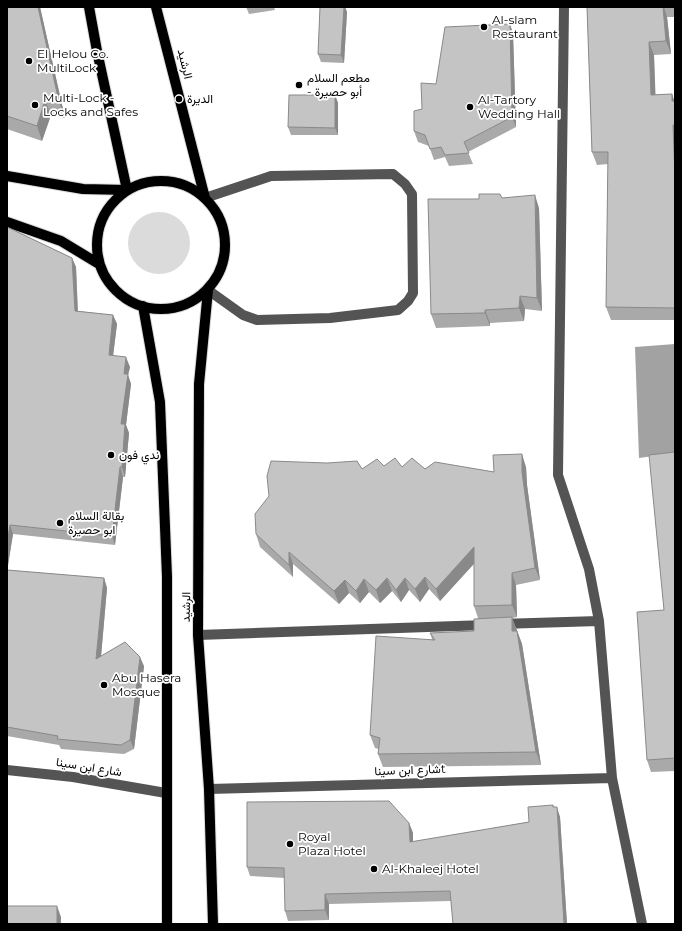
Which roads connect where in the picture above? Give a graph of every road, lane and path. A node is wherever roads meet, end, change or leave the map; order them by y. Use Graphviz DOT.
graph roads {
  1 [pos="89,7"];
  2 [pos="156,7"];
  3 [pos="564,7"];
  4 [pos="7,176"];
  5 [pos="127,190"];
  6 [pos="206,198"];
  7 [pos="7,222"];
  8 [pos="99,264"];
  9 [pos="208,290"];
  10 [pos="143,306"];
  11 [pos="599,621"];
  12 [pos="198,635"];
  13 [pos="7,770"];
  14 [pos="612,778"];
  15 [pos="209,789"];
  16 [pos="166,793"];
  17 [pos="167,924"];
  18 [pos="214,924"];
  19 [pos="642,924"];
  1 -- 5 [label="main road"];
  2 -- 6 [label="main road, الرشيد"];
  3 -- 11 [label="street"];
  4 -- 5 [label="main road"];
  5 -- 6 [label="main road"];
  5 -- 8 [label="main road"];
  6 -- 9 [label="main road"];
  6 -- 9 [label="street"];
  7 -- 8 [label="main road"];
  8 -- 10 [label="main road"];
  9 -- 10 [label="main road"];
  9 -- 12 [label="main road, الرشيد"];
  10 -- 16 [label="main road, الرشيد"];
  11 -- 12 [label="street"];
  11 -- 14 [label="street"];
  12 -- 15 [label="main road, الرشيد"];
  13 -- 16 [label="street, شارع ابن سينا"];
  14 -- 15 [label="street, شارع ابن سيناt"];
  14 -- 19 [label="street"];
  15 -- 18 [label="main road, الرشيد"];
  16 -- 17 [label="main road, الرشيد"];
}
